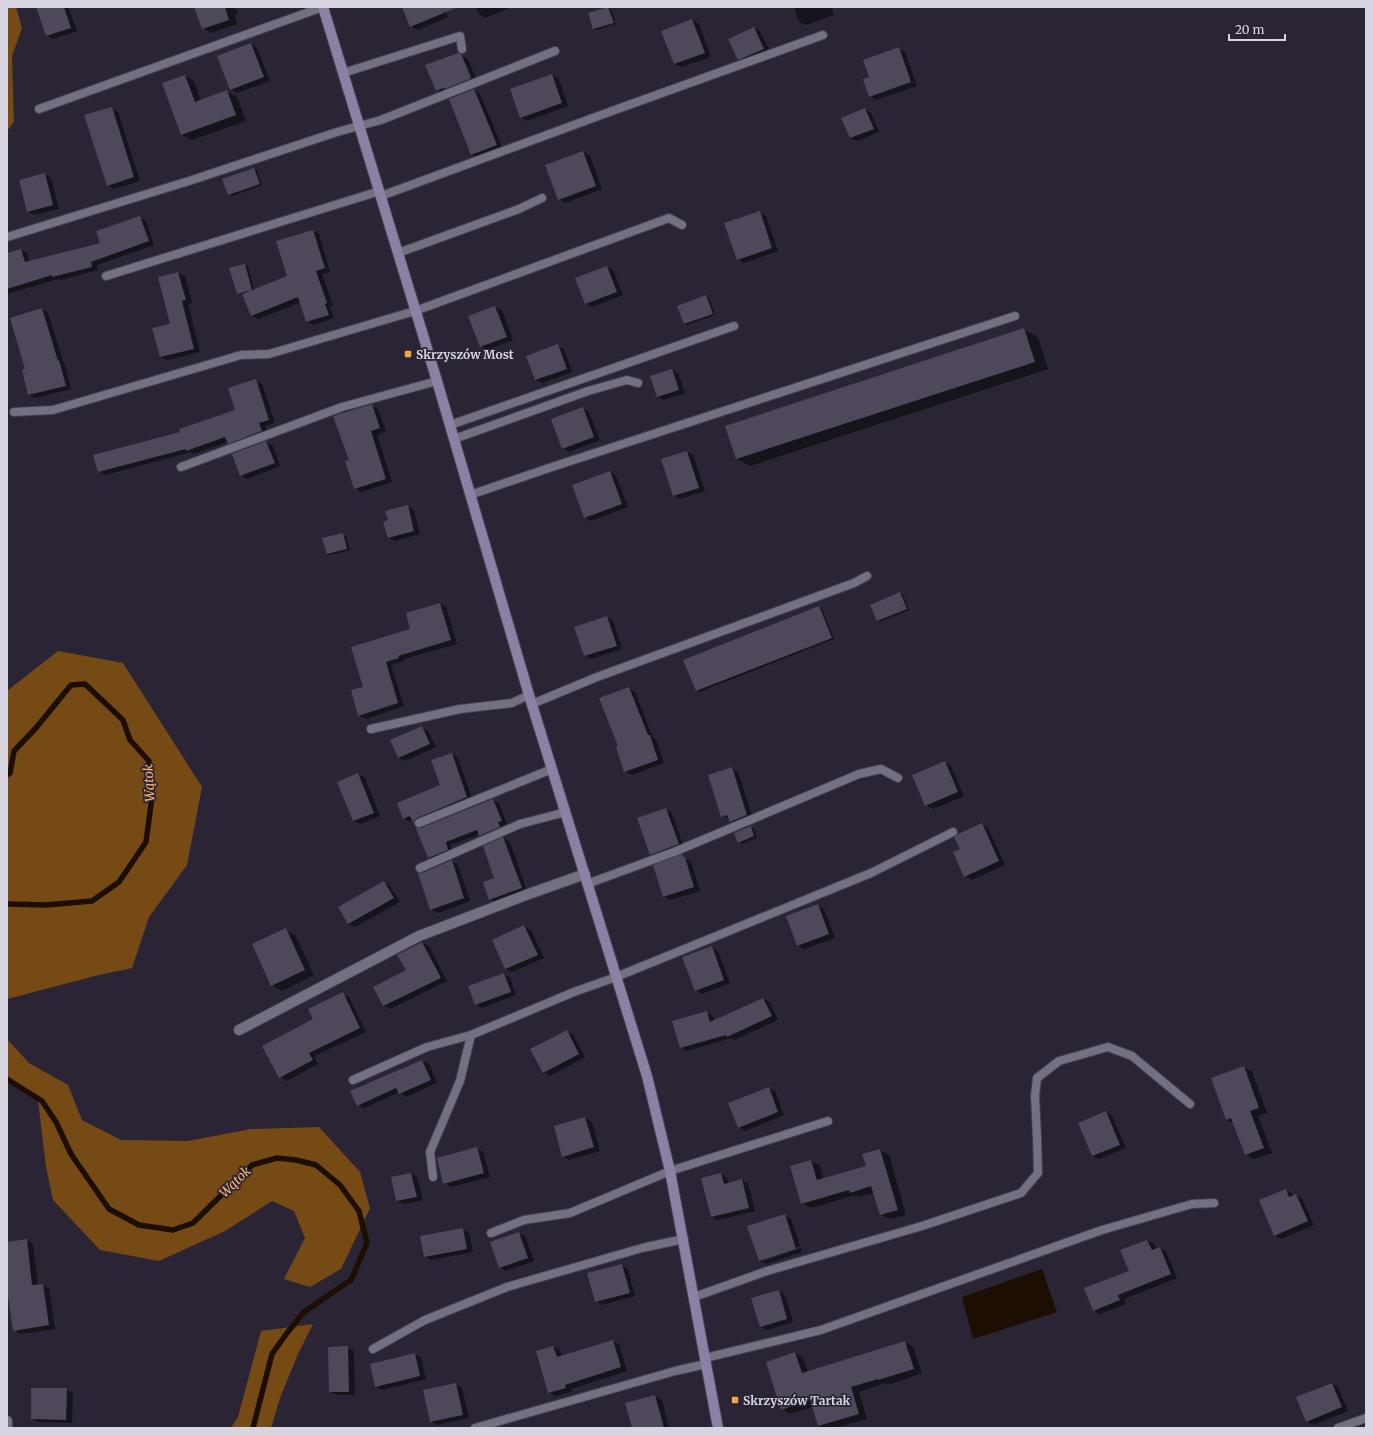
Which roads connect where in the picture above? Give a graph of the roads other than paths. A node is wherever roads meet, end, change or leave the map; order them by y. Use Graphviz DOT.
graph roads {
  1 [pos="323,7"];
  2 [pos="823,35"];
  3 [pos="462,49"];
  4 [pos="555,51"];
  5 [pos="343,73"];
  6 [pos="39,109"];
  7 [pos="359,126"];
  8 [pos="380,194"];
  9 [pos="542,198"];
  10 [pos="682,225"];
  11 [pos="7,237"];
  12 [pos="398,253"];
  13 [pos="106,276"];
  14 [pos="415,311"];
  15 [pos="1015,316"];
  16 [pos="734,326"];
  17 [pos="437,381"];
  18 [pos="638,382"];
  19 [pos="14,412"];
  20 [pos="450,425"];
  21 [pos="454,439"];
  22 [pos="181,467"];
  23 [pos="470,494"];
  24 [pos="867,576"];
  25 [pos="531,699"];
  26 [pos="371,729"];
  27 [pos="552,770"];
  28 [pos="898,778"];
  29 [pos="566,812"];
  30 [pos="419,824"];
  31 [pos="953,832"];
  32 [pos="420,868"];
  33 [pos="586,879"];
  34 [pos="616,977"];
  35 [pos="239,1030"];
  36 [pos="471,1035"];
  37 [pos="353,1080"];
  38 [pos="1190,1104"];
  39 [pos="828,1121"];
  40 [pos="670,1171"];
  41 [pos="433,1177"];
  42 [pos="1214,1203"];
  43 [pos="491,1233"];
  44 [pos="684,1239"];
  45 [pos="694,1297"];
  46 [pos="372,1349"];
  47 [pos="706,1361"];
  48 [pos="1366,1418"];
  49 [pos="7,1421"];
  50 [pos="7,1428"];
  51 [pos="475,1428"];
  52 [pos="718,1428"];
  53 [pos="1338,1428"];
  1 -- 5 [label="street"];
  1 -- 6 [label="lane"];
  2 -- 8 [label="lane"];
  3 -- 5 [label="lane"];
  4 -- 7 [label="lane"];
  5 -- 7 [label="street"];
  7 -- 8 [label="street"];
  7 -- 11 [label="lane"];
  8 -- 12 [label="street"];
  8 -- 13 [label="lane"];
  9 -- 12 [label="lane"];
  10 -- 14 [label="lane"];
  12 -- 14 [label="street"];
  14 -- 17 [label="street"];
  14 -- 19 [label="lane"];
  15 -- 23 [label="lane"];
  16 -- 20 [label="lane"];
  17 -- 20 [label="street"];
  17 -- 22 [label="lane"];
  18 -- 21 [label="lane"];
  20 -- 21 [label="street"];
  21 -- 23 [label="street"];
  23 -- 25 [label="street"];
  24 -- 25 [label="lane"];
  25 -- 26 [label="lane"];
  25 -- 27 [label="street"];
  27 -- 29 [label="street"];
  27 -- 30 [label="lane"];
  28 -- 33 [label="lane"];
  29 -- 32 [label="lane"];
  29 -- 33 [label="street"];
  31 -- 34 [label="lane"];
  33 -- 34 [label="street"];
  33 -- 35 [label="street"];
  34 -- 36 [label="lane"];
  34 -- 40 [label="street"];
  36 -- 37 [label="lane"];
  36 -- 41 [label="lane"];
  38 -- 45 [label="lane"];
  39 -- 40 [label="lane"];
  40 -- 43 [label="lane"];
  40 -- 44 [label="street"];
  42 -- 47 [label="lane"];
  44 -- 45 [label="street"];
  44 -- 46 [label="lane"];
  45 -- 47 [label="street"];
  47 -- 51 [label="lane"];
  47 -- 52 [label="street"];
  48 -- 53 [label="lane"];
  49 -- 50 [label="street"];
}
